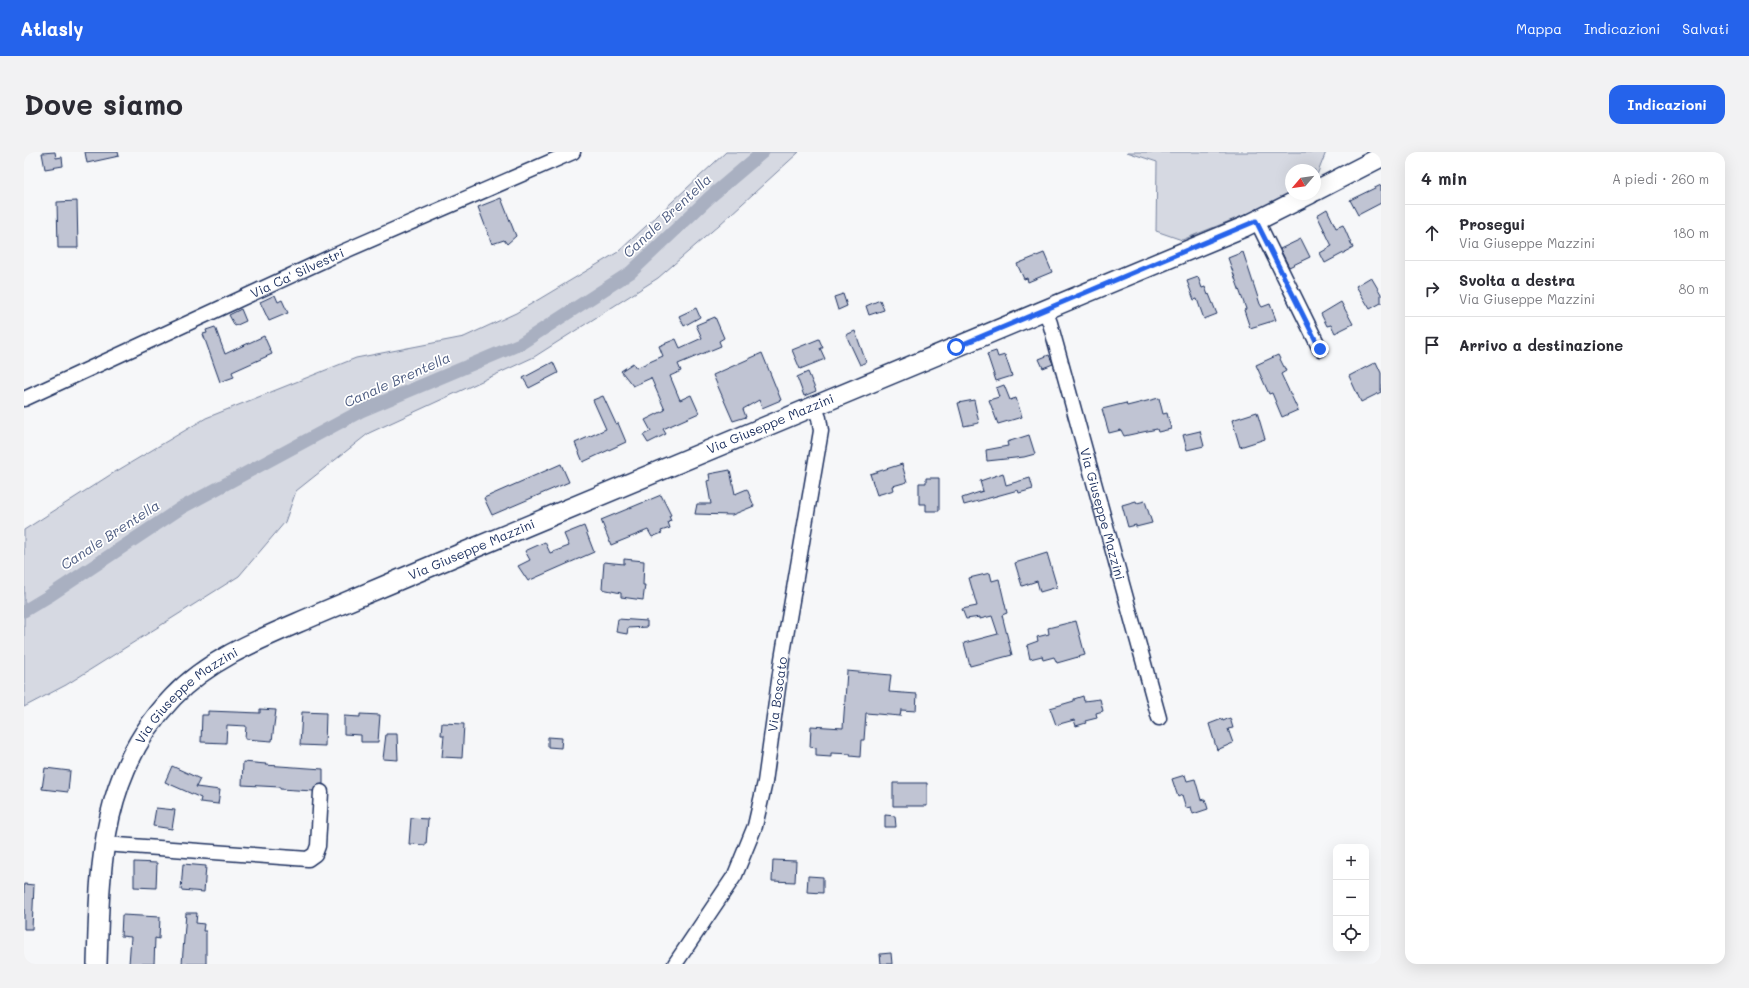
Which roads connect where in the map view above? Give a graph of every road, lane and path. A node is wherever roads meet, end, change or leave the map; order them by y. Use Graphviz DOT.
graph roads {
  1 [pos="573,152"];
  2 [pos="1381,157"];
  3 [pos="1321,188"];
  4 [pos="1298,200"];
  5 [pos="1256,221"];
  6 [pos="1045,310"];
  7 [pos="1320,349"];
  8 [pos="24,399"];
  9 [pos="814,406"];
  10 [pos="1159,718"];
  11 [pos="321,792"];
  12 [pos="104,844"];
  13 [pos="97,964"];
  14 [pos="675,964"];
  1 -- 8 [label="street, Via Ca' Silvestri"];
  2 -- 3 [label="main road"];
  4 -- 5 [label="main road, Via Giuseppe Mazzini"];
  5 -- 6 [label="main road, Via Giuseppe Mazzini"];
  5 -- 7 [label="street"];
  6 -- 9 [label="main road, Via Giuseppe Mazzini"];
  6 -- 10 [label="street, Via Giuseppe Mazzini"];
  9 -- 12 [label="main road, Via Giuseppe Mazzini"];
  9 -- 14 [label="street, Via Boscato"];
  11 -- 12 [label="street"];
  12 -- 13 [label="main road, Via Giuseppe Mazzini"];
}
